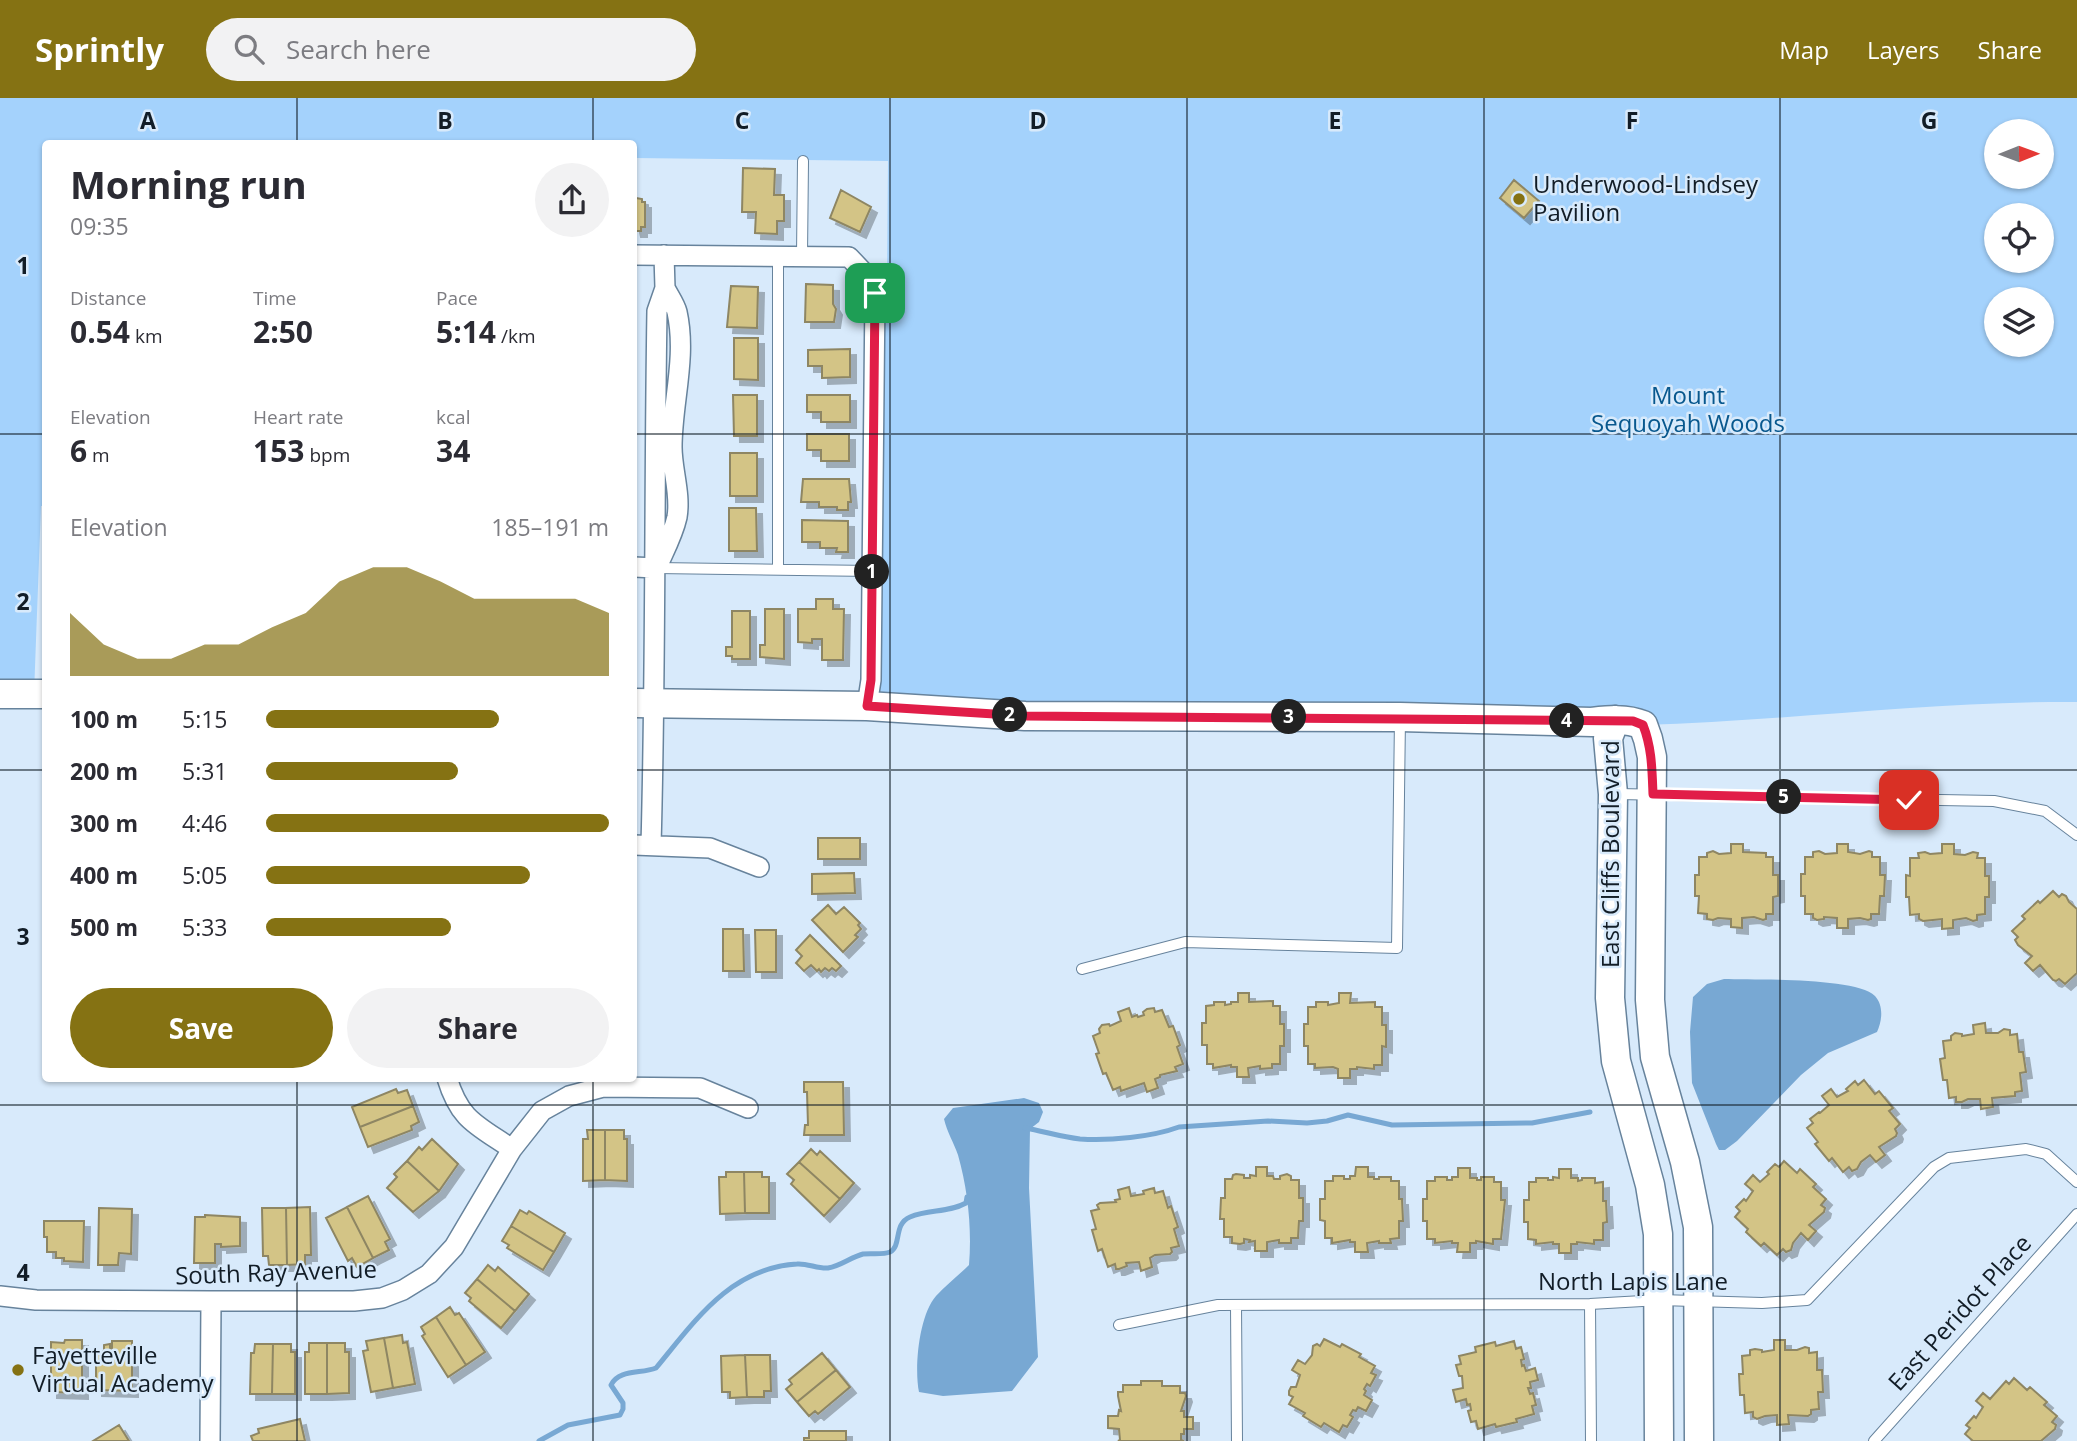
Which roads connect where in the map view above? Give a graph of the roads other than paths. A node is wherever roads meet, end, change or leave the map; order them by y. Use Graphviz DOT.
graph roads {
  1 [pos="803,161"];
  2 [pos="637,255"];
  3 [pos="664,255"];
  4 [pos="778,255"];
  5 [pos="802,255"];
  6 [pos="637,567"];
  7 [pos="656,568"];
  8 [pos="778,569"];
  9 [pos="872,570"];
  10 [pos="0,694"];
  11 [pos="42,694"];
  12 [pos="644,703"];
  13 [pos="867,706"];
  14 [pos="1400,717"];
  15 [pos="1615,720"];
  16 [pos="1613,794"];
  17 [pos="1653,794"];
  18 [pos="2077,835"];
  19 [pos="642,845"];
  20 [pos="759,867"];
  21 [pos="1082,969"];
  22 [pos="1651,1012"];
  23 [pos="1612,1015"];
  24 [pos="448,1082"];
  25 [pos="748,1108"];
  26 [pos="512,1149"];
  27 [pos="2077,1182"];
  28 [pos="2077,1214"];
  29 [pos="0,1296"];
  30 [pos="1660,1300"];
  31 [pos="1699,1300"];
  32 [pos="211,1301"];
  33 [pos="1590,1304"];
  34 [pos="1236,1305"];
  35 [pos="1119,1325"];
  36 [pos="210,1441"];
  37 [pos="1237,1441"];
  38 [pos="1591,1441"];
  39 [pos="1658,1441"];
  40 [pos="1699,1441"];
  41 [pos="1874,1441"];
  1 -- 5 [label="lane"];
  2 -- 3 [label="street"];
  3 -- 4 [label="street"];
  3 -- 7 [label="street"];
  4 -- 5 [label="street"];
  4 -- 8 [label="lane"];
  5 -- 9 [label="street"];
  6 -- 7 [label="street"];
  7 -- 8 [label="lane"];
  7 -- 12 [label="street"];
  8 -- 9 [label="lane"];
  9 -- 13 [label="street"];
  10 -- 11 [label="street"];
  12 -- 13 [label="street"];
  12 -- 19 [label="street"];
  13 -- 14 [label="street"];
  14 -- 15 [label="street"];
  14 -- 21 [label="lane"];
  15 -- 16 [label="street, East Cliffs Boulevard"];
  15 -- 17 [label="street, East Cliffs Boulevard"];
  16 -- 17 [label="lane"];
  16 -- 23 [label="street, East Cliffs Boulevard"];
  17 -- 18 [label="lane"];
  17 -- 22 [label="street, East Cliffs Boulevard"];
  19 -- 20 [label="street"];
  22 -- 23 [label="street"];
  22 -- 31 [label="street, East Cliffs Boulevard"];
  23 -- 30 [label="street, East Cliffs Boulevard"];
  24 -- 26 [label="street"];
  25 -- 26 [label="street, South Ray Avenue"];
  26 -- 32 [label="street, South Ray Avenue"];
  27 -- 31 [label="lane, North Lapis Lane"];
  28 -- 41 [label="lane, East Peridot Place"];
  29 -- 32 [label="street, South Ray Avenue"];
  30 -- 31 [label="lane, North Lapis Lane"];
  30 -- 33 [label="lane, North Lapis Lane"];
  30 -- 39 [label="street, East Cliffs Boulevard"];
  31 -- 40 [label="street, East Cliffs Boulevard"];
  32 -- 36 [label="street"];
  33 -- 34 [label="lane, North Lapis Lane"];
  33 -- 38 [label="lane"];
  34 -- 35 [label="lane, North Lapis Lane"];
  34 -- 37 [label="lane"];
}
